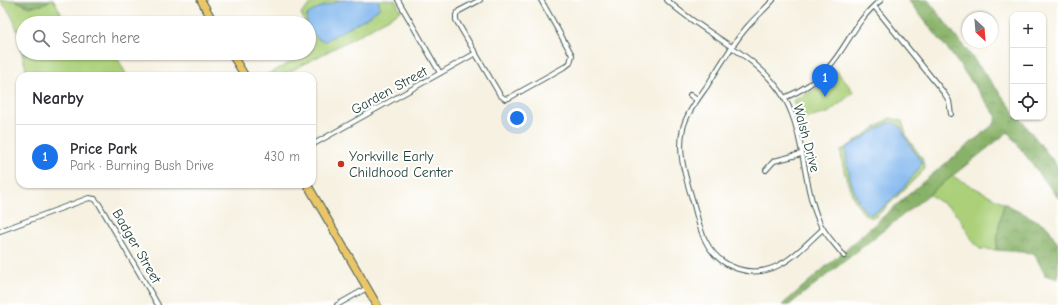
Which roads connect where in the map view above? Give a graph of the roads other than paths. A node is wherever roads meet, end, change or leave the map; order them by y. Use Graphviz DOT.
graph roads {
  1 [pos="201,0"];
  2 [pos="398,0"];
  3 [pos="480,0"];
  4 [pos="541,0"];
  5 [pos="667,0"];
  6 [pos="773,0"];
  7 [pos="881,0"];
  8 [pos="874,6"];
  9 [pos="210,16"];
  10 [pos="732,48"];
  11 [pos="476,53"];
  12 [pos="235,60"];
  13 [pos="243,72"];
  14 [pos="440,74"];
  15 [pos="690,95"];
  16 [pos="784,98"];
  17 [pos="697,100"];
  18 [pos="952,114"];
  19 [pos="316,144"];
  20 [pos="802,154"];
  21 [pos="766,170"];
  22 [pos="309,188"];
  23 [pos="823,229"];
  24 [pos="0,231"];
  25 [pos="844,256"];
  26 [pos="367,288"];
  27 [pos="158,305"];
  28 [pos="337,305"];
  29 [pos="377,305"];
  1 -- 9 [label="highway"];
  2 -- 14 [label="street"];
  3 -- 11 [label="street"];
  4 -- 11 [label="street"];
  5 -- 10 [label="street, Walsh Drive"];
  6 -- 10 [label="street"];
  7 -- 8 [label="street"];
  8 -- 16 [label="street"];
  8 -- 18 [label="street"];
  10 -- 16 [label="street, Walsh Drive"];
  10 -- 17 [label="street"];
  11 -- 14 [label="street, Garden Street"];
  12 -- 13 [label="highway"];
  14 -- 19 [label="street, Garden Street"];
  15 -- 17 [label="street"];
  16 -- 20 [label="street, Walsh Drive"];
  17 -- 23 [label="street"];
  20 -- 21 [label="street"];
  20 -- 23 [label="street, Walsh Drive"];
  22 -- 26 [label="highway"];
  23 -- 25 [label="street, Walsh Drive"];
  24 -- 27 [label="street, Badger Street"];
  26 -- 28 [label="street"];
  26 -- 29 [label="highway"];
}
